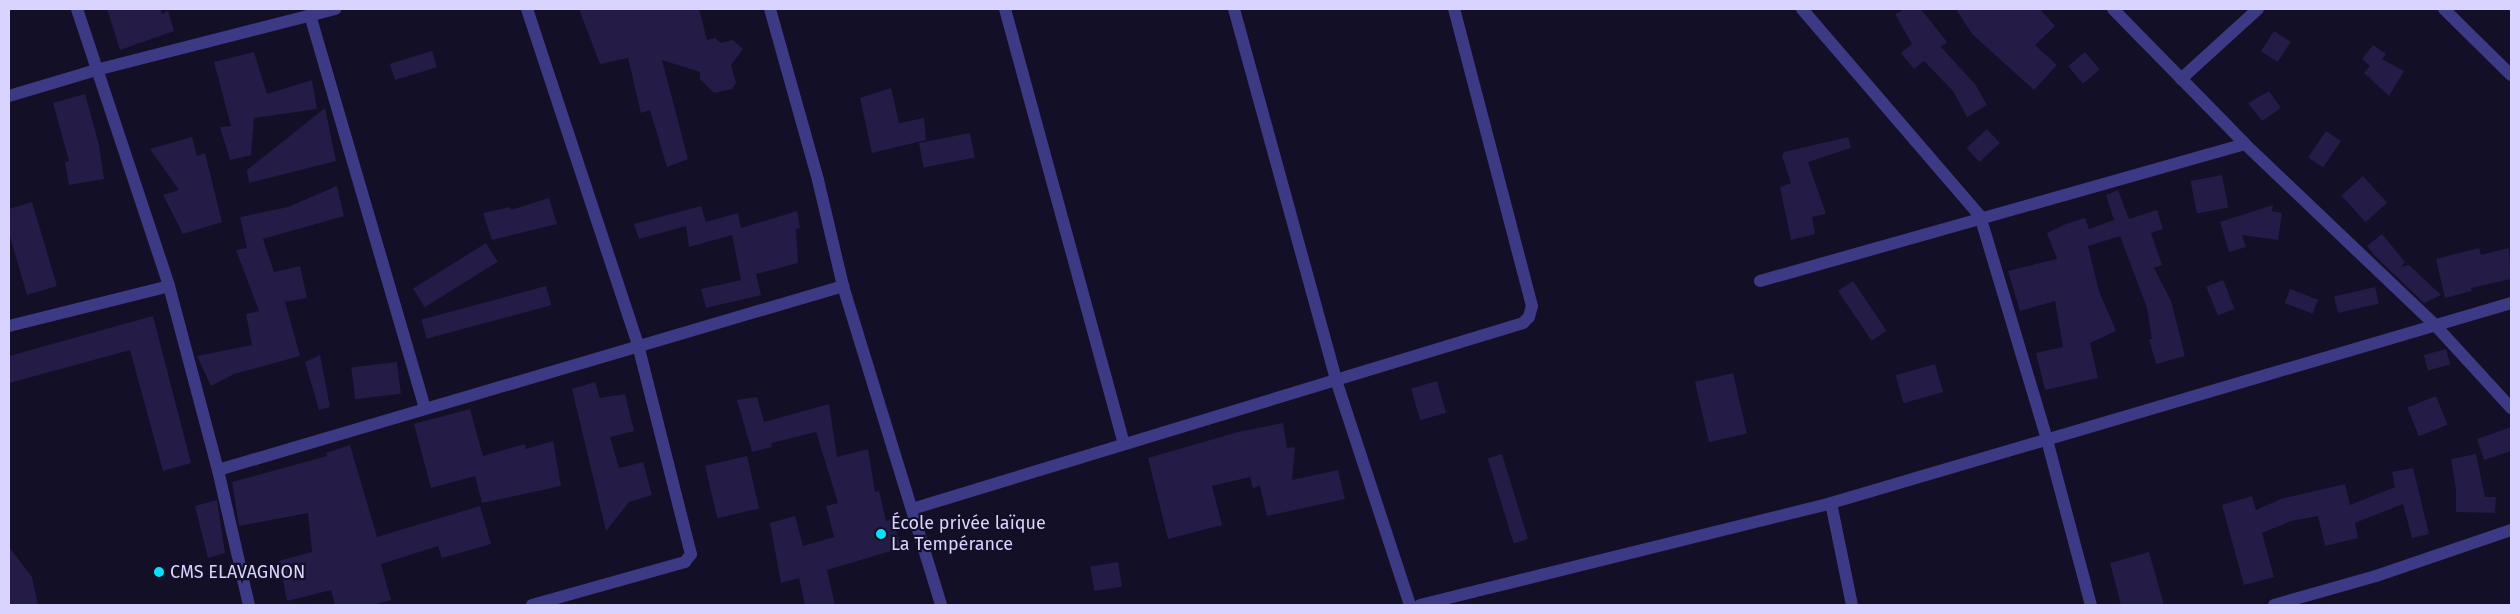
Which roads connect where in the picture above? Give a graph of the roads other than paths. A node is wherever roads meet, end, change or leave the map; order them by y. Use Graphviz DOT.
graph roads {
  1 [pos="77,9"];
  2 [pos="335,9"];
  3 [pos="526,9"];
  4 [pos="770,9"];
  5 [pos="1005,9"];
  6 [pos="1234,9"];
  7 [pos="1454,9"];
  8 [pos="1802,9"];
  9 [pos="2113,9"];
  10 [pos="2258,9"];
  11 [pos="2444,9"];
  12 [pos="310,15"];
  13 [pos="96,70"];
  14 [pos="2511,75"];
  15 [pos="2181,79"];
  16 [pos="9,96"];
  17 [pos="2245,144"];
  18 [pos="1980,216"];
  19 [pos="1760,281"];
  20 [pos="169,286"];
  21 [pos="843,286"];
  22 [pos="2511,303"];
  23 [pos="9,326"];
  24 [pos="2434,326"];
  25 [pos="638,345"];
  26 [pos="1336,380"];
  27 [pos="425,408"];
  28 [pos="2511,408"];
  29 [pos="2048,440"];
  30 [pos="1124,444"];
  31 [pos="218,470"];
  32 [pos="1831,504"];
  33 [pos="912,509"];
  34 [pos="2511,530"];
  35 [pos="249,605"];
  36 [pos="532,605"];
  37 [pos="940,605"];
  38 [pos="1410,605"];
  39 [pos="1420,605"];
  40 [pos="1852,605"];
  41 [pos="2091,605"];
  42 [pos="2274,605"];
  1 -- 13 [label="street"];
  2 -- 12 [label="street"];
  3 -- 25 [label="street"];
  4 -- 21 [label="street"];
  5 -- 30 [label="street"];
  6 -- 26 [label="street"];
  7 -- 26 [label="street"];
  8 -- 18 [label="street"];
  9 -- 15 [label="street"];
  10 -- 15 [label="street"];
  11 -- 14 [label="street"];
  12 -- 13 [label="street"];
  12 -- 27 [label="street"];
  13 -- 16 [label="street"];
  13 -- 20 [label="street"];
  15 -- 17 [label="street"];
  17 -- 18 [label="street"];
  17 -- 24 [label="street"];
  18 -- 19 [label="street"];
  18 -- 29 [label="street"];
  20 -- 23 [label="street"];
  20 -- 31 [label="street"];
  21 -- 25 [label="street"];
  21 -- 33 [label="street"];
  22 -- 24 [label="street"];
  24 -- 28 [label="street"];
  24 -- 29 [label="street"];
  25 -- 27 [label="street"];
  25 -- 36 [label="street"];
  26 -- 30 [label="street"];
  26 -- 38 [label="street"];
  27 -- 31 [label="street"];
  29 -- 32 [label="street"];
  29 -- 41 [label="street"];
  30 -- 33 [label="street"];
  31 -- 35 [label="street"];
  32 -- 39 [label="street"];
  32 -- 40 [label="street"];
  33 -- 37 [label="street"];
  34 -- 42 [label="street"];
}
